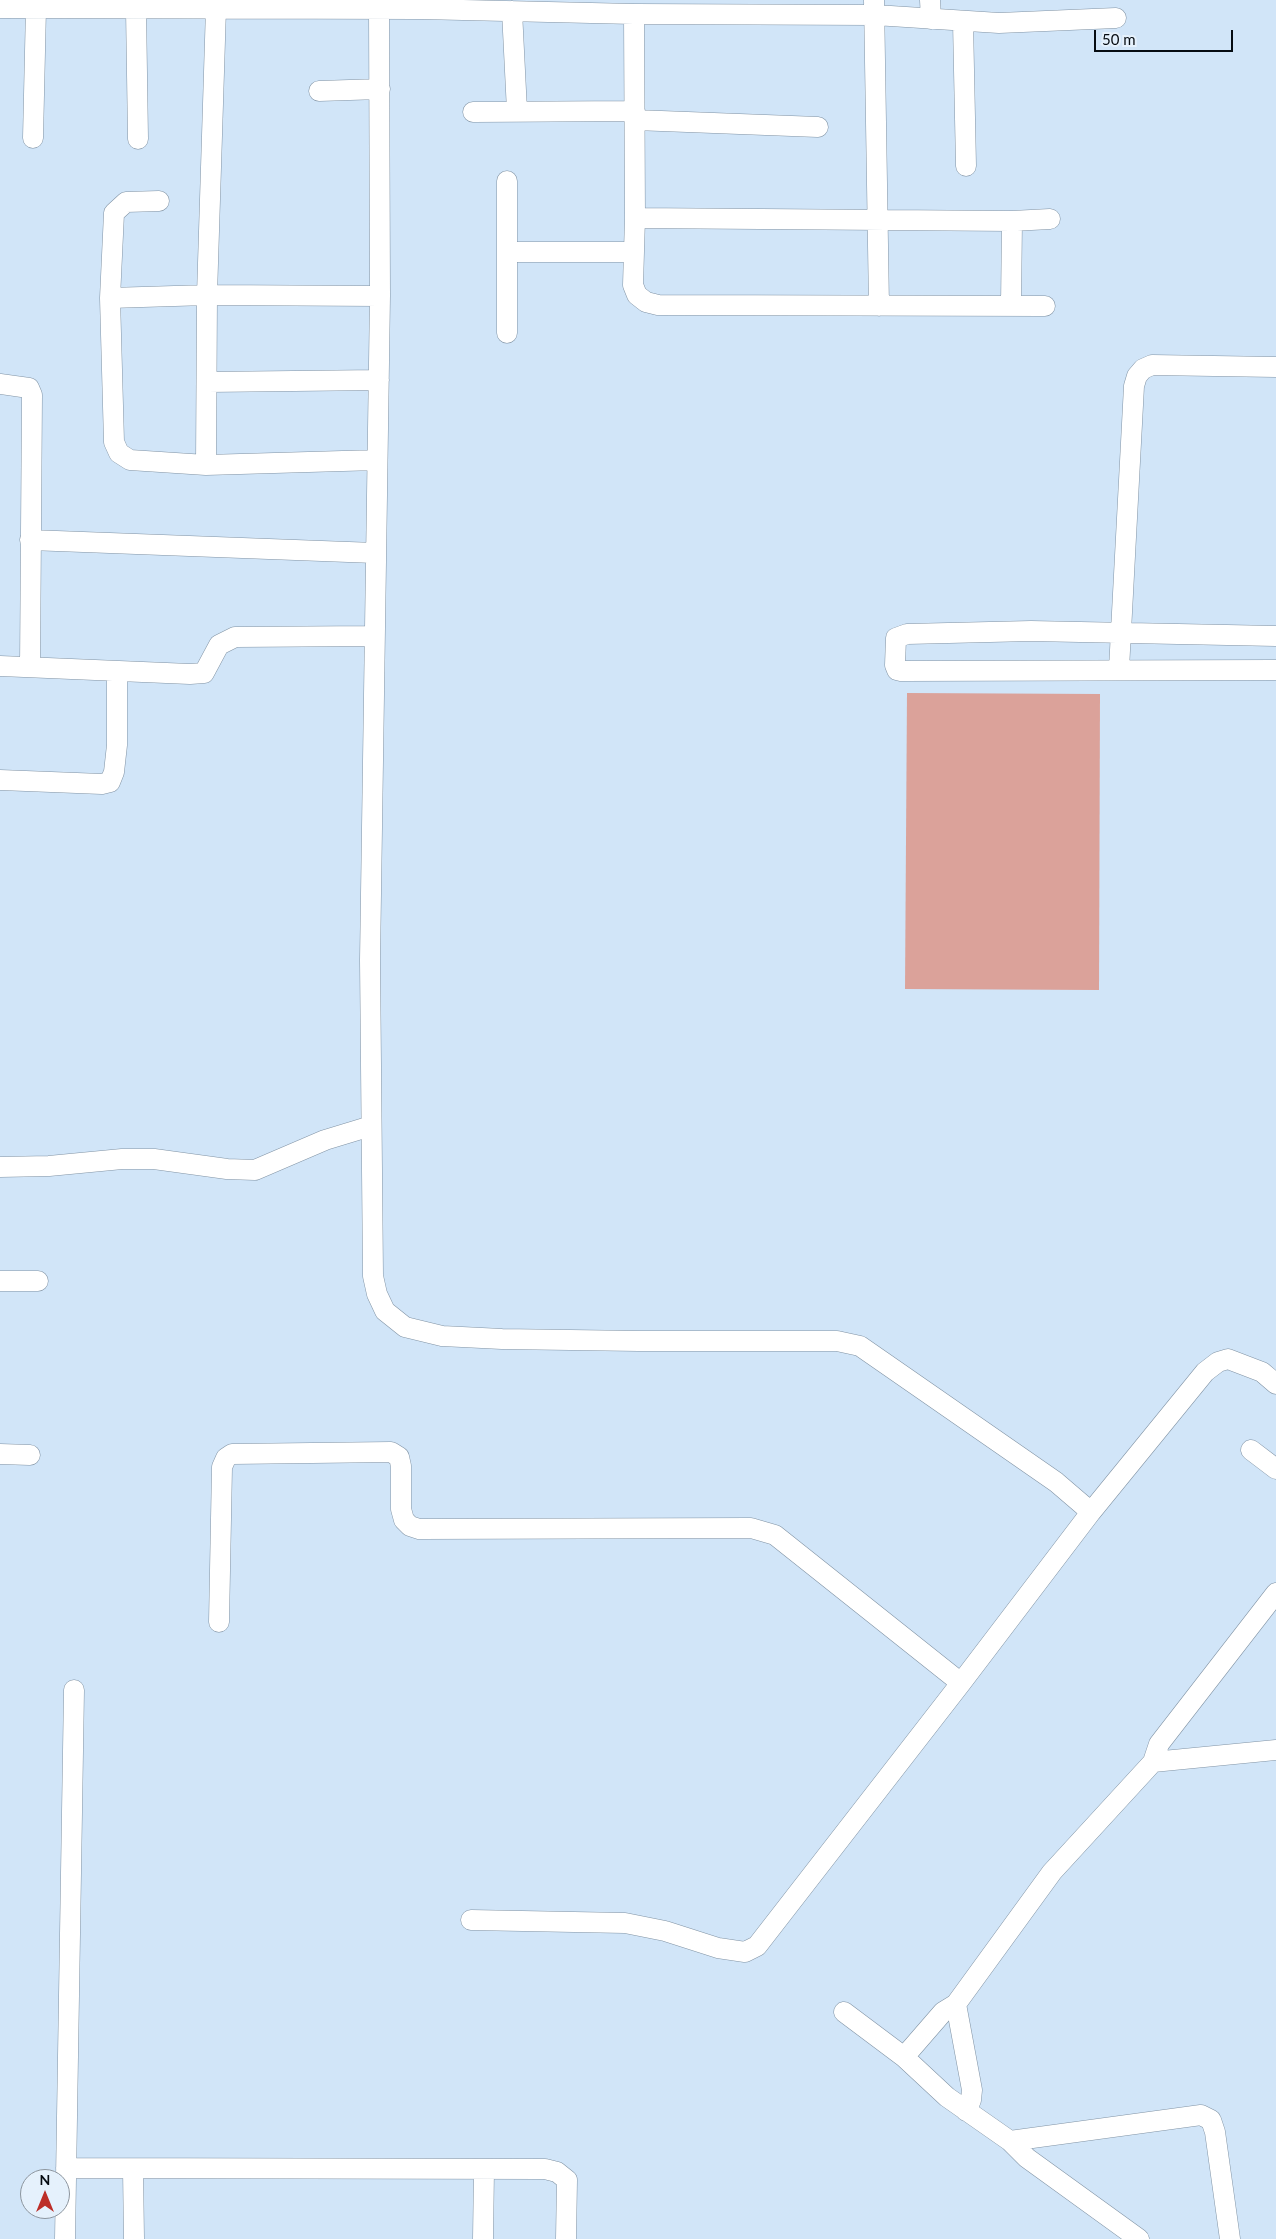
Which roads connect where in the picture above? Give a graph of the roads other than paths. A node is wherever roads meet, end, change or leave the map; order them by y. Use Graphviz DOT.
graph roads {
  1 [pos="410,5"];
  2 [pos="0,8"];
  3 [pos="36,8"];
  4 [pos="216,8"];
  5 [pos="874,8"];
  6 [pos="136,9"];
  7 [pos="379,9"];
  8 [pos="930,10"];
  9 [pos="512,11"];
  10 [pos="634,14"];
  11 [pos="1116,18"];
  12 [pos="964,22"];
  13 [pos="380,89"];
  14 [pos="319,91"];
  15 [pos="517,111"];
  16 [pos="473,112"];
  17 [pos="635,115"];
  18 [pos="818,127"];
  19 [pos="33,138"];
  20 [pos="138,139"];
  21 [pos="966,166"];
  22 [pos="507,181"];
  23 [pos="159,200"];
  24 [pos="635,218"];
  25 [pos="879,219"];
  26 [pos="1050,219"];
  27 [pos="1012,221"];
  28 [pos="507,252"];
  29 [pos="634,252"];
  30 [pos="207,295"];
  31 [pos="380,296"];
  32 [pos="110,298"];
  33 [pos="1011,305"];
  34 [pos="879,306"];
  35 [pos="1045,306"];
  36 [pos="507,333"];
  37 [pos="1276,367"];
  38 [pos="379,380"];
  39 [pos="208,382"];
  40 [pos="0,384"];
  41 [pos="378,460"];
  42 [pos="206,465"];
  43 [pos="30,540"];
  44 [pos="374,553"];
  45 [pos="1122,633"];
  46 [pos="374,636"];
  47 [pos="1276,636"];
  48 [pos="0,666"];
  49 [pos="30,667"];
  50 [pos="1119,669"];
  51 [pos="1276,670"];
  52 [pos="117,671"];
  53 [pos="0,780"];
  54 [pos="371,1126"];
  55 [pos="0,1167"];
  56 [pos="0,1282"];
  57 [pos="38,1282"];
  58 [pos="1276,1384"];
  59 [pos="1251,1450"];
  60 [pos="0,1454"];
  61 [pos="30,1455"];
  62 [pos="1276,1469"];
  63 [pos="1091,1512"];
  64 [pos="1276,1593"];
  65 [pos="219,1622"];
  66 [pos="961,1683"];
  67 [pos="74,1690"];
  68 [pos="1276,1750"];
  69 [pos="1153,1762"];
  70 [pos="471,1920"];
  71 [pos="956,2004"];
  72 [pos="844,2012"];
  73 [pos="904,2057"];
  74 [pos="966,2111"];
  75 [pos="1010,2141"];
  76 [pos="66,2168"];
  77 [pos="133,2169"];
  78 [pos="484,2170"];
  79 [pos="65,2239"];
  80 [pos="134,2239"];
  81 [pos="483,2239"];
  82 [pos="566,2239"];
  83 [pos="1139,2239"];
  84 [pos="1230,2239"];
  1 -- 7 [label="street"];
  1 -- 9 [label="street"];
  2 -- 3 [label="street"];
  3 -- 6 [label="street"];
  3 -- 19 [label="street"];
  4 -- 6 [label="street"];
  4 -- 7 [label="street"];
  4 -- 30 [label="street"];
  5 -- 8 [label="street"];
  5 -- 10 [label="street"];
  5 -- 25 [label="street"];
  6 -- 20 [label="street"];
  7 -- 13 [label="street"];
  8 -- 12 [label="street"];
  9 -- 10 [label="street"];
  9 -- 15 [label="street"];
  10 -- 17 [label="street"];
  11 -- 12 [label="street"];
  12 -- 21 [label="street"];
  13 -- 14 [label="street"];
  13 -- 31 [label="street"];
  15 -- 16 [label="street"];
  15 -- 17 [label="street"];
  17 -- 18 [label="street"];
  17 -- 24 [label="street"];
  22 -- 28 [label="street"];
  23 -- 32 [label="street"];
  24 -- 25 [label="street"];
  24 -- 29 [label="street"];
  25 -- 27 [label="street"];
  25 -- 34 [label="street"];
  26 -- 27 [label="street"];
  27 -- 33 [label="street"];
  28 -- 29 [label="street"];
  28 -- 36 [label="street"];
  29 -- 34 [label="street"];
  30 -- 31 [label="street"];
  30 -- 32 [label="street"];
  30 -- 39 [label="street"];
  31 -- 38 [label="street"];
  32 -- 42 [label="street"];
  33 -- 34 [label="street"];
  33 -- 35 [label="street"];
  37 -- 45 [label="street"];
  38 -- 39 [label="street"];
  38 -- 41 [label="street"];
  39 -- 42 [label="street"];
  40 -- 43 [label="street"];
  41 -- 42 [label="street"];
  41 -- 44 [label="street"];
  43 -- 44 [label="street"];
  43 -- 49 [label="street"];
  44 -- 46 [label="street"];
  45 -- 47 [label="street"];
  45 -- 50 [label="street"];
  45 -- 50 [label="street"];
  46 -- 52 [label="street"];
  46 -- 54 [label="street"];
  48 -- 49 [label="street"];
  49 -- 52 [label="street"];
  50 -- 51 [label="street"];
  52 -- 53 [label="street"];
  54 -- 55 [label="street"];
  54 -- 63 [label="street"];
  56 -- 57 [label="street"];
  58 -- 63 [label="street"];
  59 -- 62 [label="street"];
  60 -- 61 [label="street"];
  63 -- 66 [label="street"];
  64 -- 69 [label="street"];
  65 -- 66 [label="street"];
  66 -- 70 [label="street"];
  67 -- 76 [label="street"];
  68 -- 69 [label="street"];
  69 -- 71 [label="street"];
  71 -- 73 [label="street"];
  71 -- 74 [label="street"];
  72 -- 73 [label="street"];
  73 -- 74 [label="street"];
  74 -- 75 [label="street"];
  75 -- 83 [label="street"];
  75 -- 84 [label="street"];
  76 -- 77 [label="street"];
  76 -- 79 [label="street"];
  77 -- 78 [label="street"];
  77 -- 80 [label="street"];
  78 -- 81 [label="street"];
  78 -- 82 [label="street"];
}
